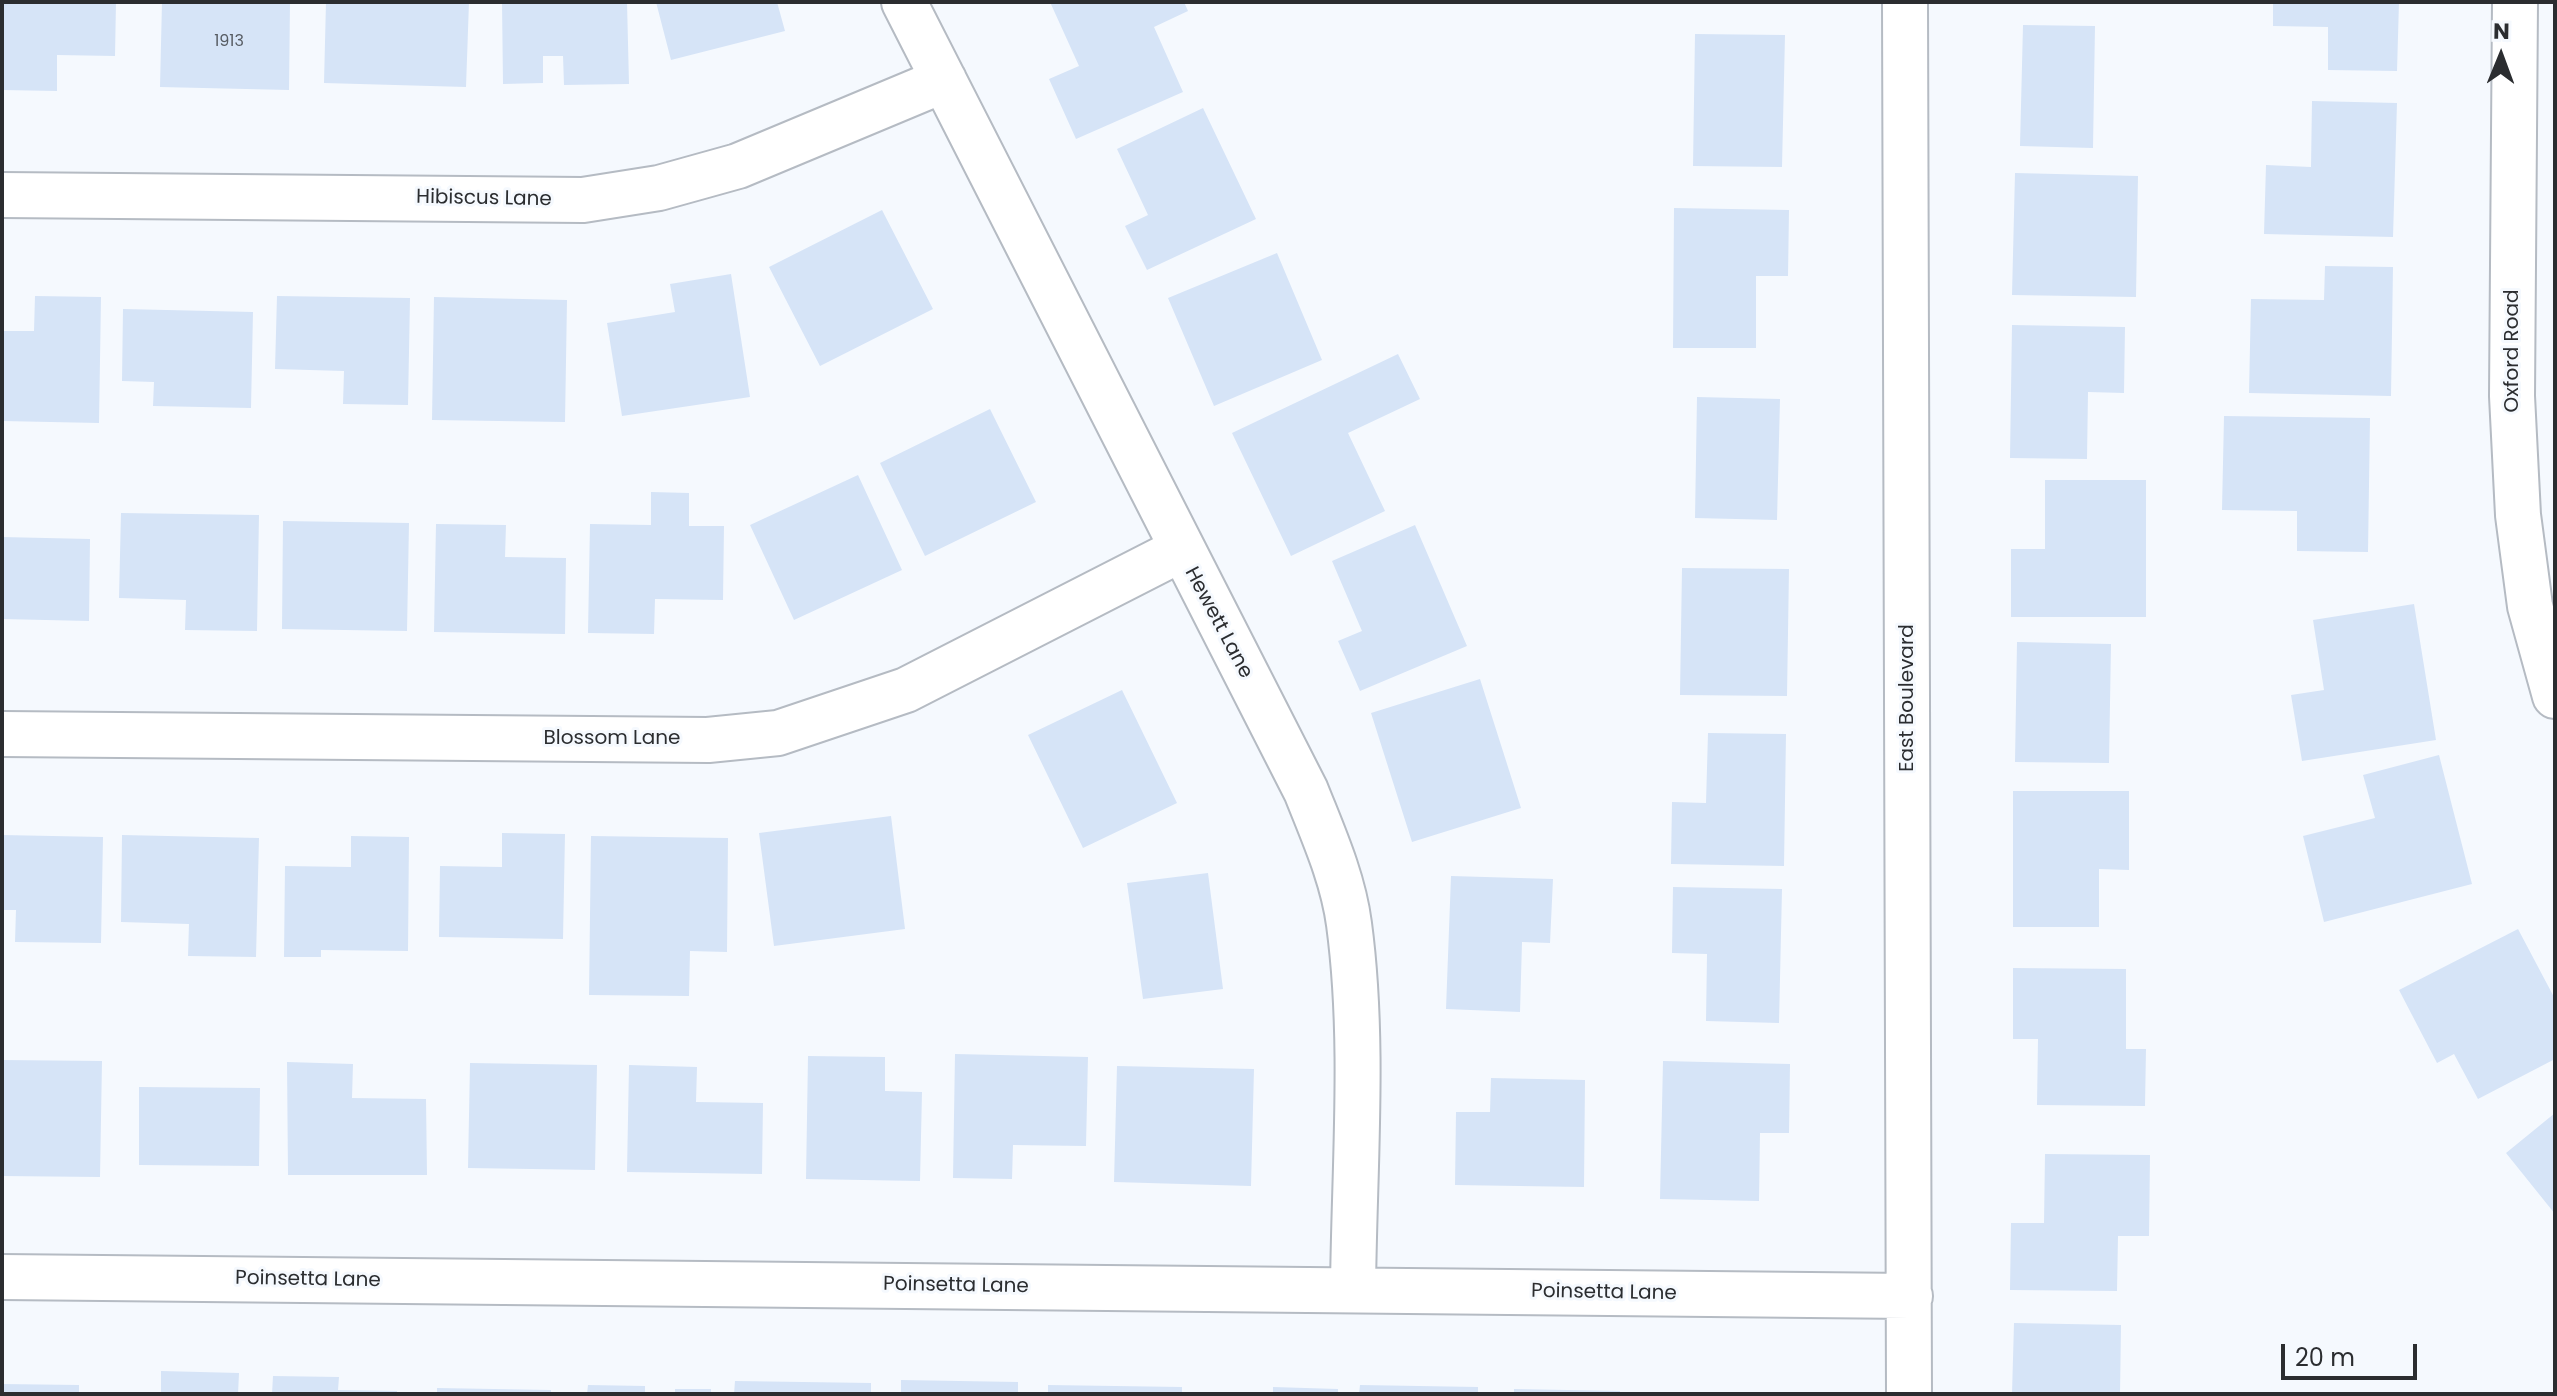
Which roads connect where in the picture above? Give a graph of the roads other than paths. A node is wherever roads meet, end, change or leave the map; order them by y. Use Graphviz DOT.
graph roads {
  1 [pos="904,2"];
  2 [pos="1905,2"];
  3 [pos="2515,2"];
  4 [pos="944,80"];
  5 [pos="2,195"];
  6 [pos="1180,550"];
  7 [pos="2555,696"];
  8 [pos="2,734"];
  9 [pos="2,1277"];
  10 [pos="1353,1290"];
  11 [pos="1910,1296"];
  12 [pos="1909,1394"];
  1 -- 4 [label="street, Hewett Lane"];
  2 -- 11 [label="street, East Boulevard"];
  3 -- 7 [label="street, Oxford Road"];
  4 -- 5 [label="street, Hibiscus Lane"];
  4 -- 6 [label="street, Hewett Lane"];
  6 -- 8 [label="street, Blossom Lane"];
  6 -- 10 [label="street, Hewett Lane"];
  9 -- 10 [label="street, Poinsetta Lane"];
  10 -- 11 [label="street, Poinsetta Lane"];
  11 -- 12 [label="street, East Boulevard"];
}
